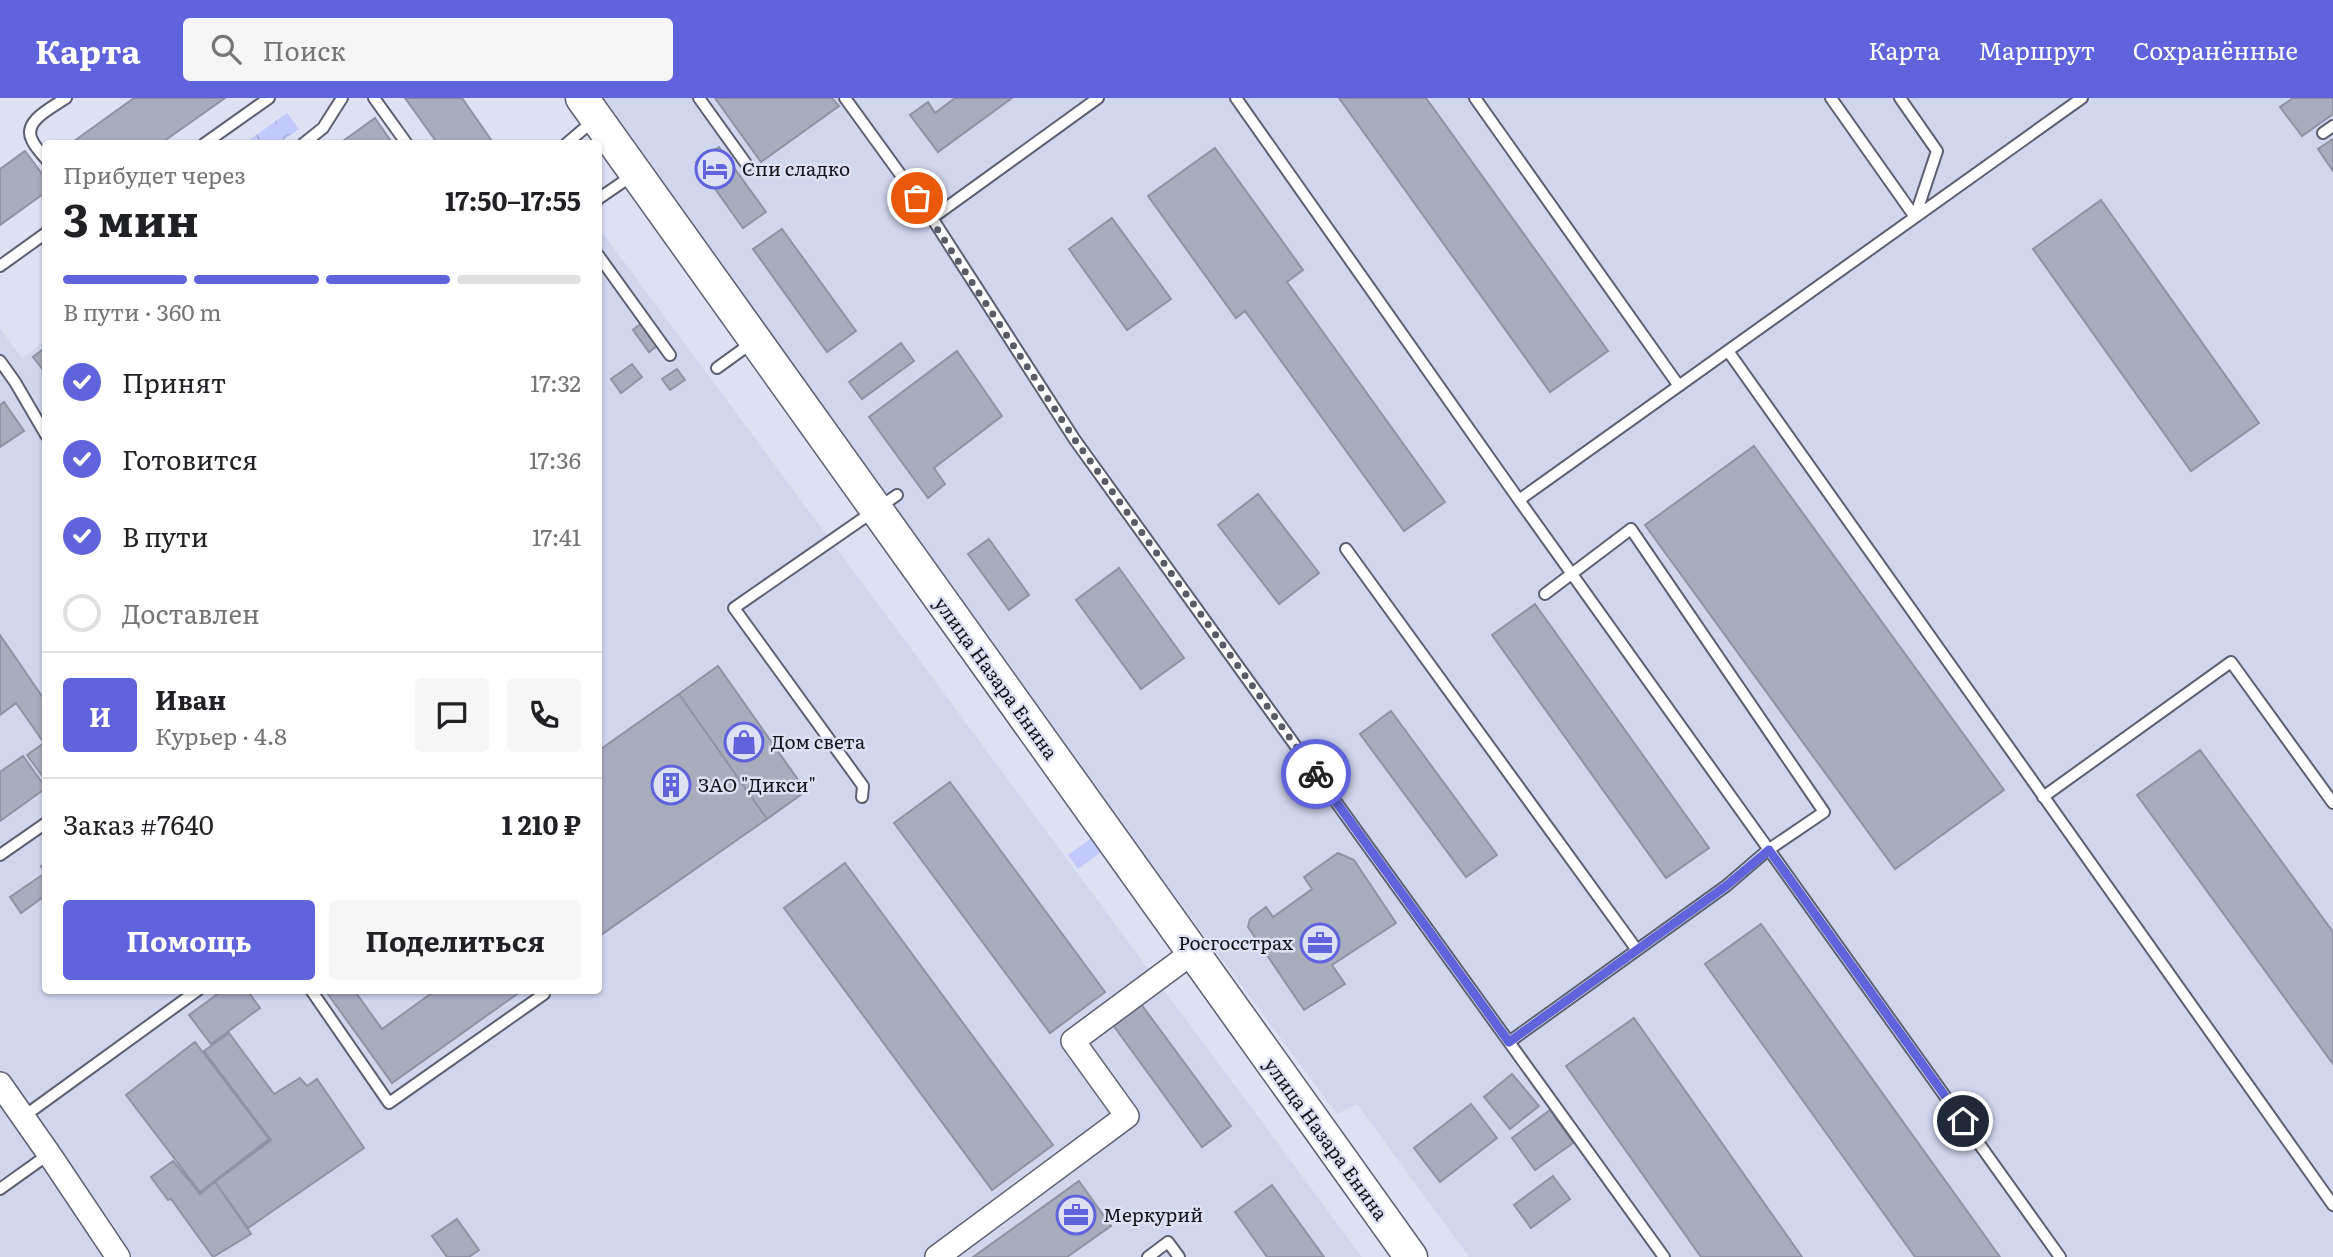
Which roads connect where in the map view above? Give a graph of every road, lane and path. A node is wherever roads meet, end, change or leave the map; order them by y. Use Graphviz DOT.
graph roads {
  1 [pos="65,98"];
  2 [pos="268,98"];
  3 [pos="342,98"];
  4 [pos="374,98"];
  5 [pos="699,98"];
  6 [pos="845,98"];
  7 [pos="1098,98"];
  8 [pos="1236,98"];
  9 [pos="1475,98"];
  10 [pos="1831,98"];
  11 [pos="1900,98"];
  12 [pos="2082,98"];
  13 [pos="589,108"];
  14 [pos="210,140"];
  15 [pos="308,140"];
  16 [pos="404,140"];
  17 [pos="569,140"];
  18 [pos="42,154"];
  19 [pos="747,165"];
  20 [pos="635,173"];
  21 [pos="602,196"];
  22 [pos="1915,217"];
  23 [pos="932,218"];
  24 [pos="42,236"];
  25 [pos="602,261"];
  26 [pos="0,267"];
  27 [pos="755,341"];
  28 [pos="1728,351"];
  29 [pos="670,355"];
  30 [pos="0,361"];
  31 [pos="717,368"];
  32 [pos="1679,386"];
  33 [pos="42,428"];
  34 [pos="1519,500"];
  35 [pos="886,502"];
  36 [pos="1346,549"];
  37 [pos="1572,574"];
  38 [pos="1545,594"];
  39 [pos="862,797"];
  40 [pos="2043,797"];
  41 [pos="2333,803"];
  42 [pos="42,825"];
  43 [pos="1769,850"];
  44 [pos="0,855"];
  45 [pos="1637,950"];
  46 [pos="1193,952"];
  47 [pos="192,994"];
  48 [pos="314,994"];
  49 [pos="544,994"];
  50 [pos="1509,1042"];
  51 [pos="0,1084"];
  52 [pos="23,1117"];
  53 [pos="49,1154"];
  54 [pos="0,1189"];
  55 [pos="2333,1205"];
  56 [pos="111,1255"];
  57 [pos="936,1257"];
  58 [pos="1148,1257"];
  59 [pos="1179,1257"];
  60 [pos="1411,1257"];
  61 [pos="1664,1257"];
  62 [pos="2060,1257"];
  1 -- 18 [label="lane"];
  2 -- 14 [label="lane"];
  3 -- 15 [label="lane"];
  4 -- 16 [label="lane"];
  5 -- 19 [label="lane"];
  6 -- 23 [label="lane"];
  7 -- 23 [label="lane"];
  8 -- 34 [label="lane"];
  9 -- 32 [label="lane"];
  10 -- 22 [label="lane"];
  11 -- 22 [label="lane"];
  12 -- 22 [label="lane"];
  13 -- 17 [label="lane"];
  13 -- 20 [label="main road, улица Назара Енина"];
  20 -- 21 [label="lane"];
  20 -- 27 [label="main road, улица Назара Енина"];
  22 -- 28 [label="lane"];
  23 -- 50 [label="lane"];
  24 -- 26 [label="lane"];
  25 -- 29 [label="lane"];
  27 -- 31 [label="lane"];
  27 -- 35 [label="main road, улица Назара Енина"];
  28 -- 32 [label="lane"];
  28 -- 40 [label="lane"];
  30 -- 33 [label="lane"];
  32 -- 34 [label="lane"];
  34 -- 37 [label="lane"];
  35 -- 39 [label="lane"];
  35 -- 46 [label="main road, улица Назара Енина"];
  36 -- 45 [label="lane"];
  37 -- 38 [label="lane"];
  37 -- 43 [label="lane"];
  37 -- 43 [label="lane"];
  40 -- 41 [label="lane"];
  40 -- 55 [label="lane"];
  42 -- 44 [label="lane"];
  43 -- 45 [label="lane"];
  43 -- 62 [label="lane"];
  45 -- 50 [label="lane"];
  46 -- 57 [label="street"];
  46 -- 60 [label="main road, улица Назара Енина"];
  47 -- 52 [label="lane"];
  48 -- 49 [label="lane"];
  50 -- 61 [label="lane"];
  51 -- 52 [label="street"];
  52 -- 53 [label="street"];
  53 -- 54 [label="lane"];
  53 -- 56 [label="street"];
  58 -- 59 [label="lane"];
}
